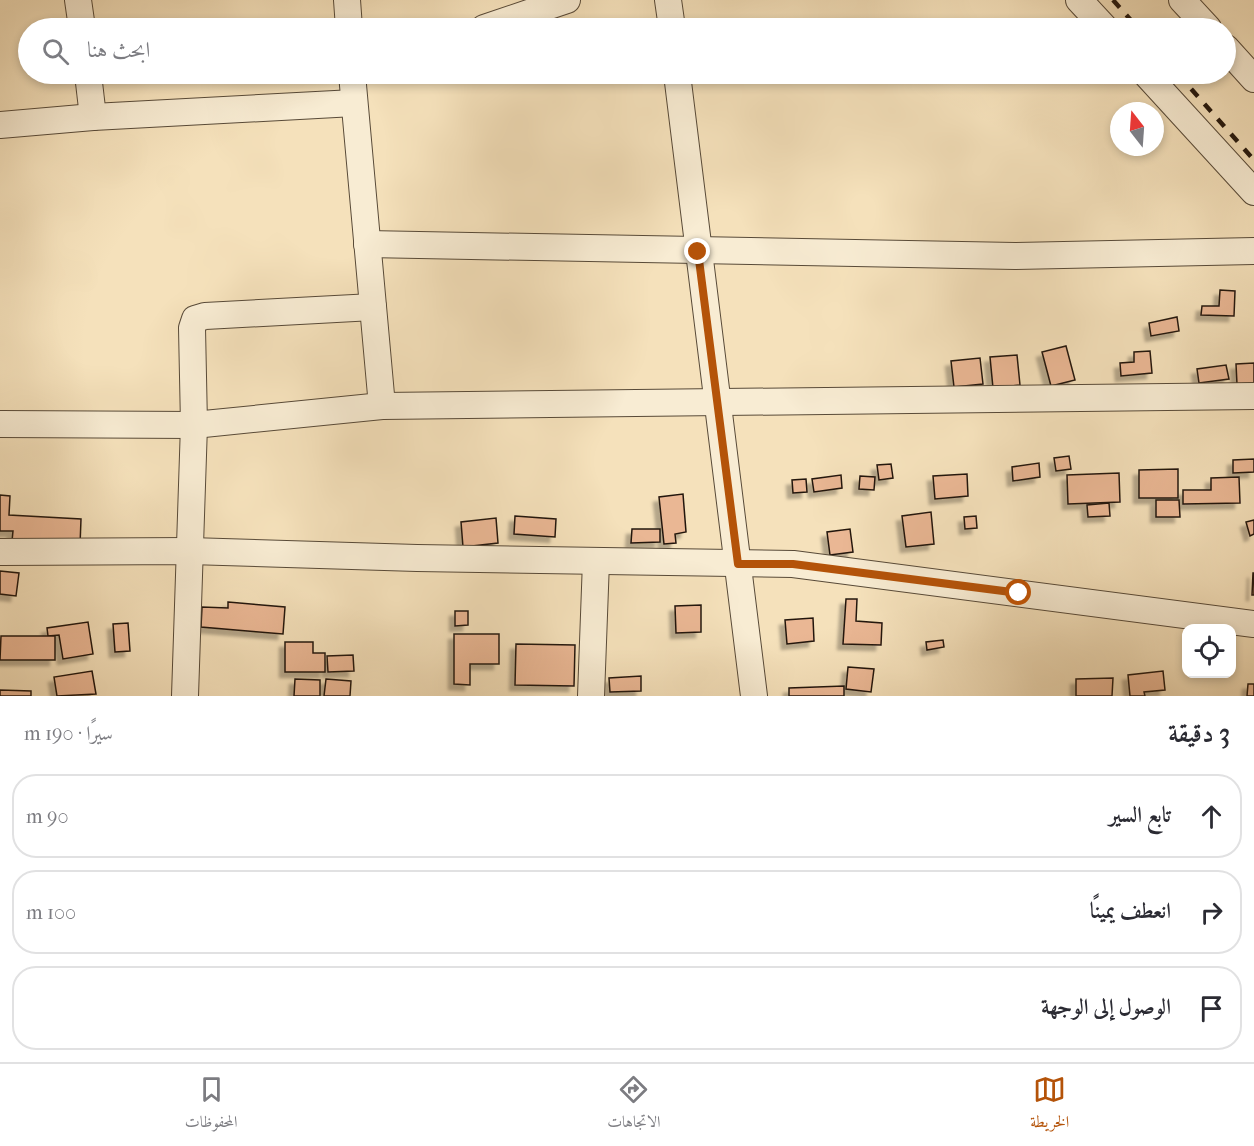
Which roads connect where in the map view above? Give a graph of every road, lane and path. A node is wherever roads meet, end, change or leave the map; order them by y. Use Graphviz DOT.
graph roads {
  1 [pos="78,0"];
  2 [pos="347,0"];
  3 [pos="567,0"];
  4 [pos="668,0"];
  5 [pos="1079,0"];
  6 [pos="1182,0"];
  7 [pos="81,18"];
  8 [pos="348,18"];
  9 [pos="514,18"];
  10 [pos="671,18"];
  11 [pos="1096,18"];
  12 [pos="1199,18"];
  13 [pos="1236,59"];
  14 [pos="1254,79"];
  15 [pos="89,84"];
  16 [pos="353,84"];
  17 [pos="678,84"];
  18 [pos="1155,84"];
  19 [pos="354,103"];
  20 [pos="93,117"];
  21 [pos="0,125"];
  22 [pos="1254,192"];
  23 [pos="367,244"];
  24 [pos="1254,251"];
  25 [pos="698,252"];
  26 [pos="373,307"];
  27 [pos="1254,396"];
  28 [pos="717,401"];
  29 [pos="382,406"];
  30 [pos="0,424"];
  31 [pos="194,425"];
  32 [pos="190,551"];
  33 [pos="0,552"];
  34 [pos="596,561"];
  35 [pos="738,564"];
  36 [pos="1254,624"];
  37 [pos="185,696"];
  38 [pos="591,696"];
  39 [pos="754,696"];
  1 -- 7 [label="street"];
  2 -- 8 [label="street"];
  3 -- 9 [label="street"];
  4 -- 10 [label="street"];
  5 -- 11 [label="street"];
  6 -- 12 [label="street"];
  13 -- 14 [label="street"];
  15 -- 20 [label="street"];
  16 -- 19 [label="street"];
  17 -- 25 [label="street"];
  18 -- 22 [label="street"];
  19 -- 20 [label="street"];
  19 -- 23 [label="street"];
  20 -- 21 [label="street"];
  23 -- 25 [label="street"];
  23 -- 26 [label="street"];
  24 -- 25 [label="street"];
  25 -- 28 [label="street"];
  26 -- 29 [label="street"];
  26 -- 31 [label="street"];
  27 -- 28 [label="street"];
  28 -- 29 [label="street"];
  28 -- 35 [label="street"];
  29 -- 31 [label="street"];
  30 -- 31 [label="street"];
  31 -- 32 [label="street"];
  32 -- 33 [label="street"];
  32 -- 34 [label="street"];
  32 -- 37 [label="street"];
  34 -- 35 [label="street"];
  34 -- 38 [label="street"];
  35 -- 36 [label="street"];
  35 -- 39 [label="street"];
}
